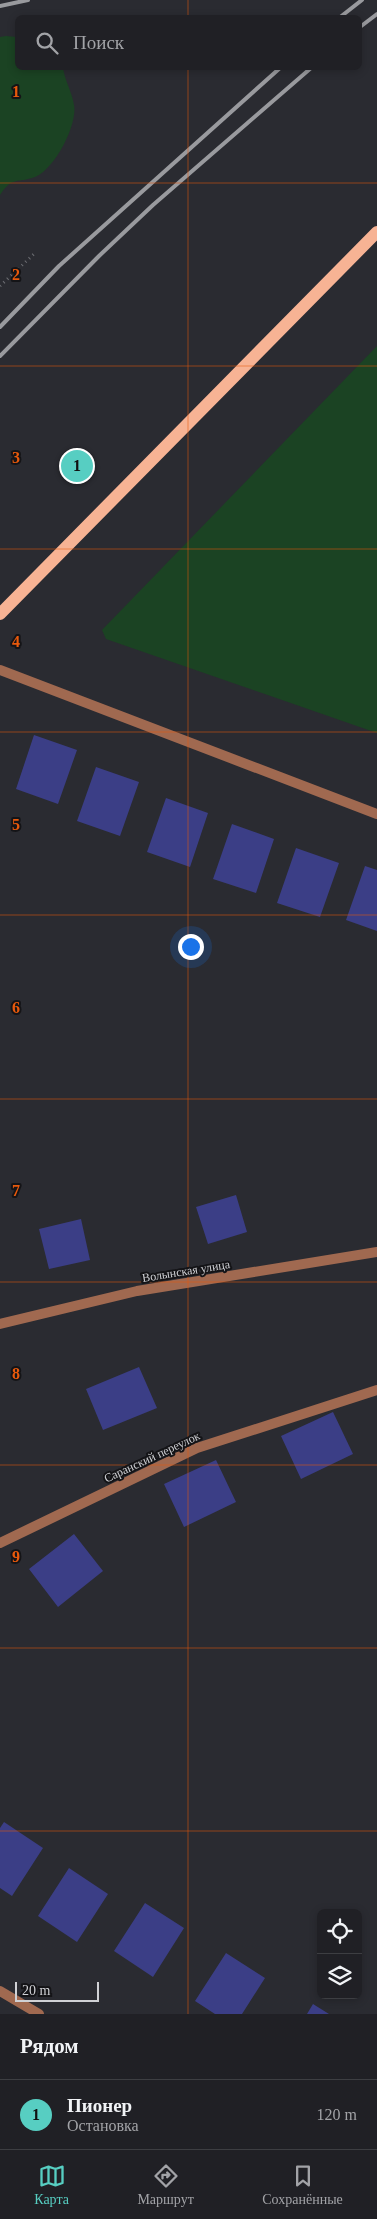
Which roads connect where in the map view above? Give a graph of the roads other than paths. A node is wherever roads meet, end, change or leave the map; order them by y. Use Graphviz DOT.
graph roads {
  1 [pos="377,232"];
  2 [pos="0,614"];
  3 [pos="0,670"];
  4 [pos="377,814"];
  5 [pos="377,1252"];
  6 [pos="0,1324"];
  7 [pos="377,1390"];
  8 [pos="0,1543"];
  9 [pos="0,1991"];
  10 [pos="38,2014"];
  1 -- 2 [label="main road"];
  3 -- 4 [label="street"];
  5 -- 6 [label="street, Волынская улица"];
  7 -- 8 [label="street, Саранский переулок"];
  9 -- 10 [label="street"];
}
